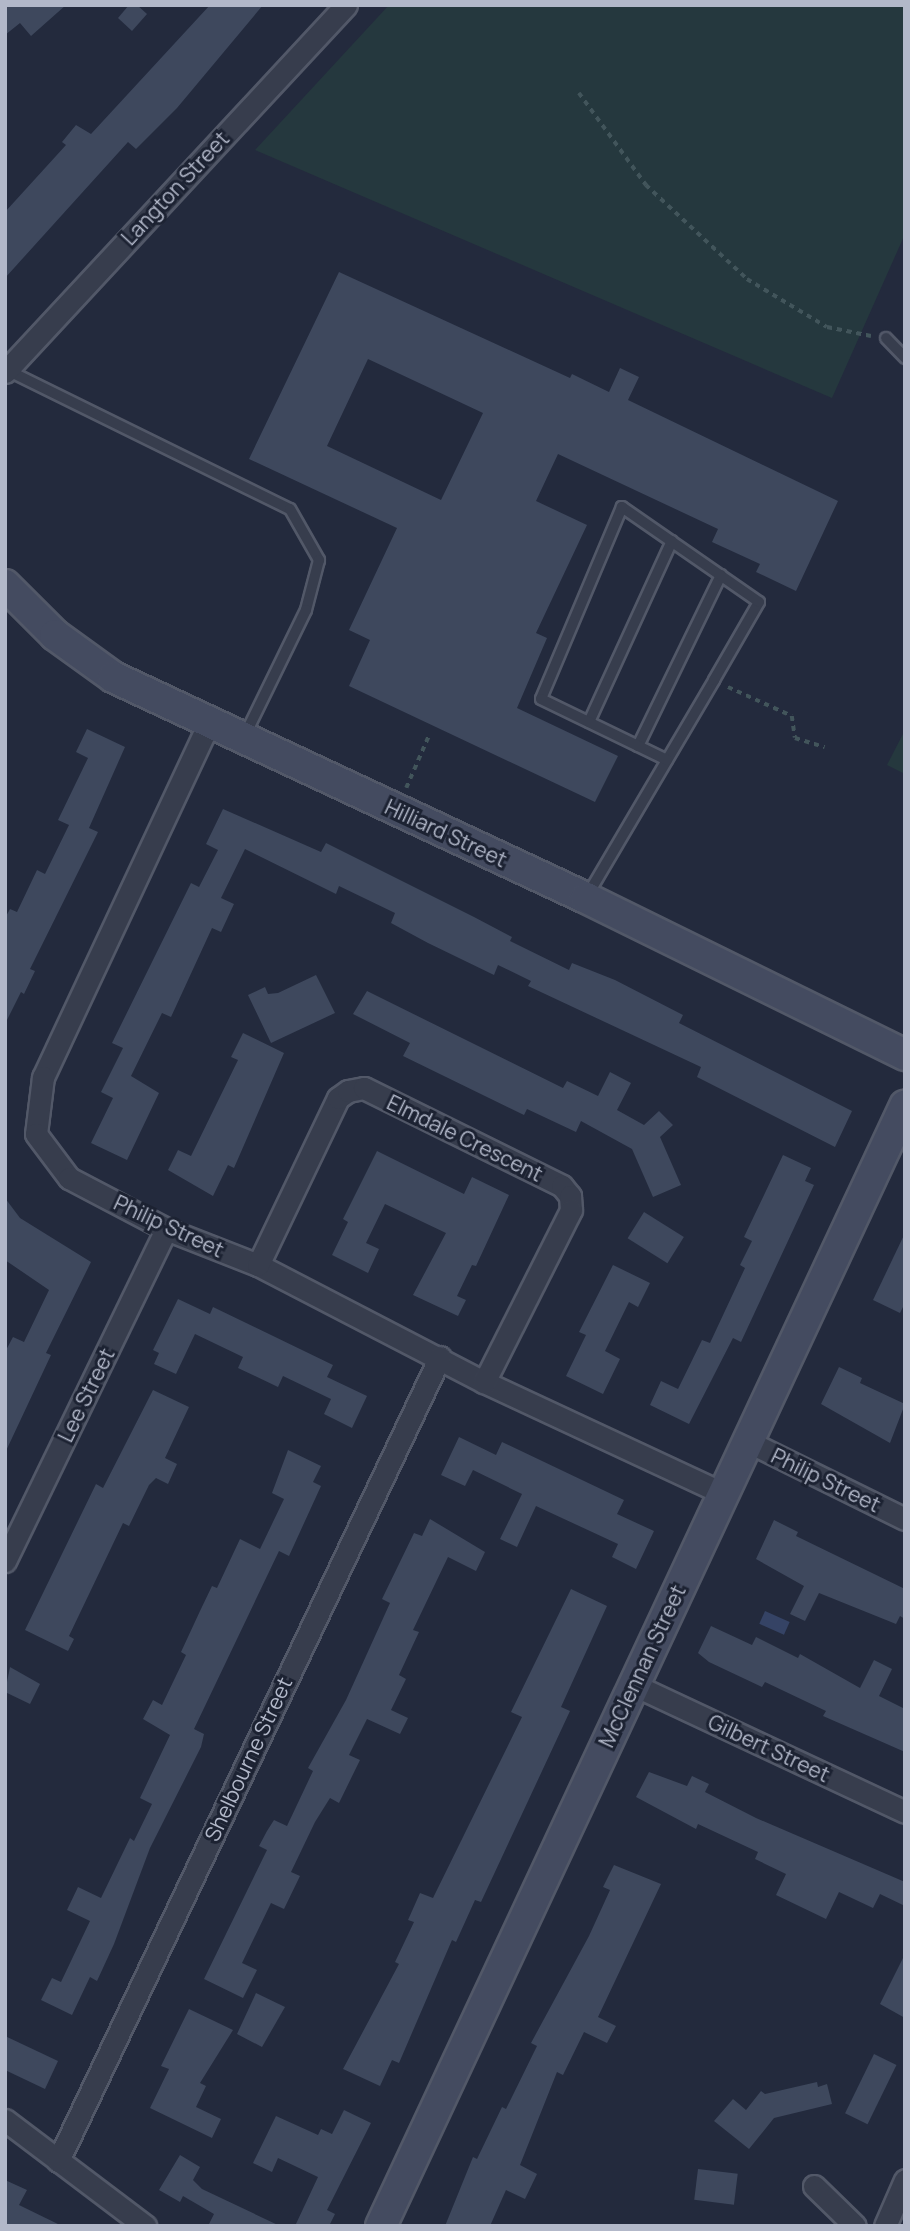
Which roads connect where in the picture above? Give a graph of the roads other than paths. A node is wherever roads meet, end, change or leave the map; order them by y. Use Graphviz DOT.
graph roads {
  1 [pos="346,5"];
  2 [pos="886,338"];
  3 [pos="905,358"];
  4 [pos="6,371"];
  5 [pos="672,541"];
  6 [pos="721,575"];
  7 [pos="5,585"];
  8 [pos="589,722"];
  9 [pos="209,723"];
  10 [pos="243,739"];
  11 [pos="638,746"];
  12 [pos="667,760"];
  13 [pos="586,898"];
  14 [pos="905,1055"];
  15 [pos="905,1106"];
  16 [pos="166,1229"];
  17 [pos="258,1265"];
  18 [pos="439,1357"];
  19 [pos="484,1381"];
  20 [pos="747,1441"];
  21 [pos="722,1493"];
  22 [pos="905,1519"];
  23 [pos="5,1561"];
  24 [pos="634,1685"];
  25 [pos="905,1812"];
  26 [pos="5,2120"];
  27 [pos="58,2161"];
  28 [pos="905,2180"];
  29 [pos="814,2186"];
  30 [pos="145,2226"];
  31 [pos="381,2226"];
  32 [pos="855,2226"];
  33 [pos="884,2226"];
  1 -- 4 [label="street, Langton Street"];
  2 -- 3 [label="lane"];
  4 -- 10 [label="lane"];
  5 -- 6 [label="lane"];
  5 -- 8 [label="lane"];
  5 -- 8 [label="lane"];
  6 -- 11 [label="lane"];
  6 -- 12 [label="lane"];
  7 -- 9 [label="street, Hilliard Street"];
  8 -- 11 [label="lane"];
  9 -- 10 [label="street, Hilliard Street"];
  9 -- 16 [label="street, Philip Street"];
  10 -- 13 [label="street, Hilliard Street"];
  11 -- 12 [label="lane"];
  12 -- 13 [label="lane"];
  13 -- 14 [label="street, Hilliard Street"];
  15 -- 20 [label="street, McClennan Street"];
  16 -- 17 [label="street, Philip Street"];
  16 -- 23 [label="street, Lee Street"];
  17 -- 18 [label="street, Philip Street"];
  17 -- 19 [label="street, Elmdale Crescent"];
  18 -- 19 [label="street, Philip Street"];
  18 -- 27 [label="street, Shelbourne Street"];
  19 -- 21 [label="street, Philip Street"];
  20 -- 21 [label="street, McClennan Street"];
  20 -- 22 [label="street, Philip Street"];
  21 -- 24 [label="street, McClennan Street"];
  24 -- 25 [label="street, Gilbert Street"];
  24 -- 31 [label="street, McClennan Street"];
  26 -- 27 [label="street"];
  27 -- 30 [label="street"];
  28 -- 33 [label="street"];
  29 -- 32 [label="street"];
}
